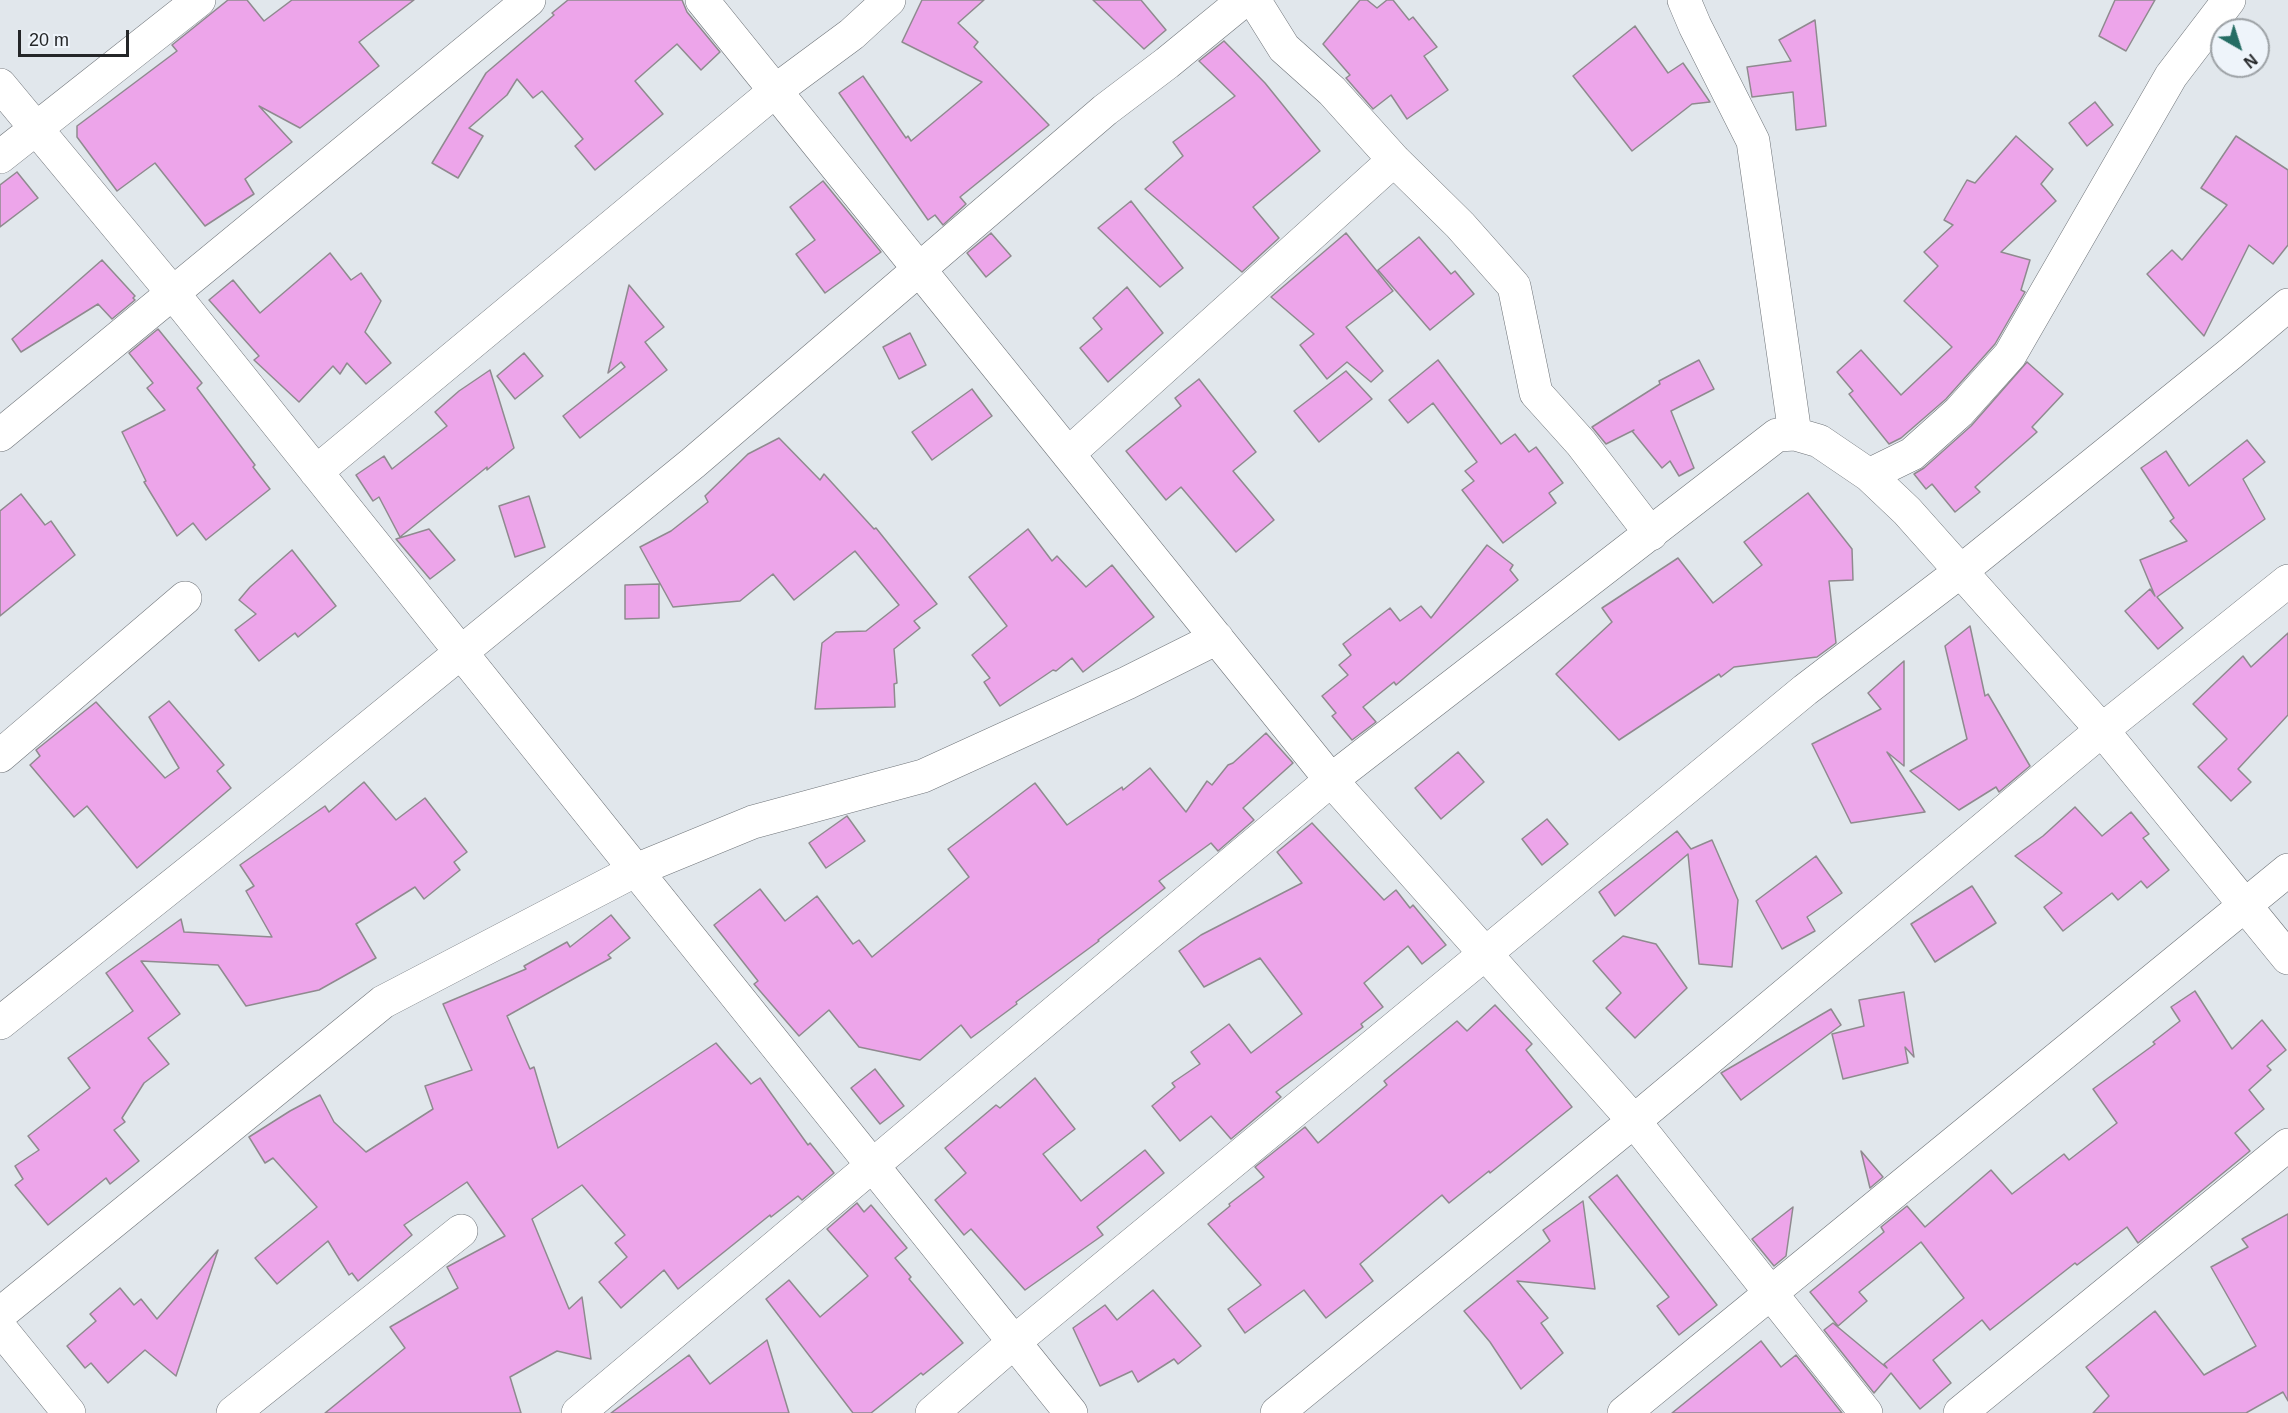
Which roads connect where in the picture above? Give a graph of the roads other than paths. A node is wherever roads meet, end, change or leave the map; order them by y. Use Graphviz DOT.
graph roads {
  1 [pos="199,0"];
  2 [pos="530,0"];
  3 [pos="702,0"];
  4 [pos="889,0"];
  5 [pos="1244,0"];
  6 [pos="1254,0"];
  7 [pos="1684,0"];
  8 [pos="2229,0"];
  9 [pos="0,85"];
  10 [pos="775,90"];
  11 [pos="37,128"];
  12 [pos="0,157"];
  13 [pos="1394,160"];
  14 [pos="918,268"];
  15 [pos="172,292"];
  16 [pos="2288,305"];
  17 [pos="1795,434"];
  18 [pos="0,435"];
  19 [pos="1068,453"];
  20 [pos="316,472"];
  21 [pos="1869,476"];
  22 [pos="1651,534"];
  23 [pos="1961,571"];
  24 [pos="2288,581"];
  25 [pos="185,598"];
  26 [pos="1217,638"];
  27 [pos="461,653"];
  28 [pos="2102,730"];
  29 [pos="0,756"];
  30 [pos="1331,780"];
  31 [pos="636,870"];
  32 [pos="2288,870"];
  33 [pos="2244,906"];
  34 [pos="1484,954"];
  35 [pos="2288,958"];
  36 [pos="0,1023"];
  37 [pos="1634,1120"];
  38 [pos="2288,1145"];
  39 [pos="872,1166"];
  40 [pos="461,1231"];
  41 [pos="1770,1294"];
  42 [pos="0,1314"];
  43 [pos="0,1328"];
  44 [pos="1014,1342"];
  45 [pos="69,1413"];
  46 [pos="233,1413"];
  47 [pos="578,1413"];
  48 [pos="932,1413"];
  49 [pos="1071,1413"];
  50 [pos="1277,1413"];
  51 [pos="1624,1413"];
  52 [pos="1866,1413"];
  53 [pos="1960,1413"];
  1 -- 11 [label="street"];
  2 -- 15 [label="street"];
  3 -- 10 [label="street"];
  4 -- 10 [label="street"];
  5 -- 14 [label="street"];
  6 -- 13 [label="street"];
  7 -- 17 [label="street"];
  8 -- 21 [label="street"];
  9 -- 11 [label="street"];
  10 -- 14 [label="street"];
  10 -- 20 [label="street"];
  11 -- 12 [label="street"];
  11 -- 15 [label="street"];
  13 -- 19 [label="street"];
  13 -- 22 [label="street"];
  14 -- 19 [label="street"];
  14 -- 27 [label="street"];
  15 -- 18 [label="street"];
  15 -- 20 [label="street"];
  16 -- 23 [label="street"];
  17 -- 21 [label="street"];
  17 -- 22 [label="street"];
  19 -- 26 [label="street"];
  20 -- 27 [label="street"];
  21 -- 23 [label="street"];
  22 -- 30 [label="street"];
  23 -- 28 [label="street"];
  23 -- 34 [label="street"];
  24 -- 28 [label="street"];
  25 -- 29 [label="street"];
  26 -- 30 [label="street"];
  26 -- 31 [label="street"];
  27 -- 31 [label="street"];
  27 -- 36 [label="street"];
  28 -- 33 [label="street"];
  28 -- 37 [label="street"];
  30 -- 34 [label="street"];
  30 -- 39 [label="street"];
  31 -- 39 [label="street"];
  31 -- 42 [label="street"];
  32 -- 33 [label="street"];
  33 -- 35 [label="street"];
  33 -- 41 [label="street"];
  34 -- 37 [label="street"];
  34 -- 44 [label="street"];
  37 -- 41 [label="street"];
  37 -- 50 [label="street"];
  38 -- 53 [label="street"];
  39 -- 44 [label="street"];
  39 -- 47 [label="street"];
  40 -- 46 [label="street"];
  41 -- 51 [label="street"];
  41 -- 52 [label="street"];
  43 -- 45 [label="street"];
  44 -- 48 [label="street"];
  44 -- 49 [label="street"];
}
